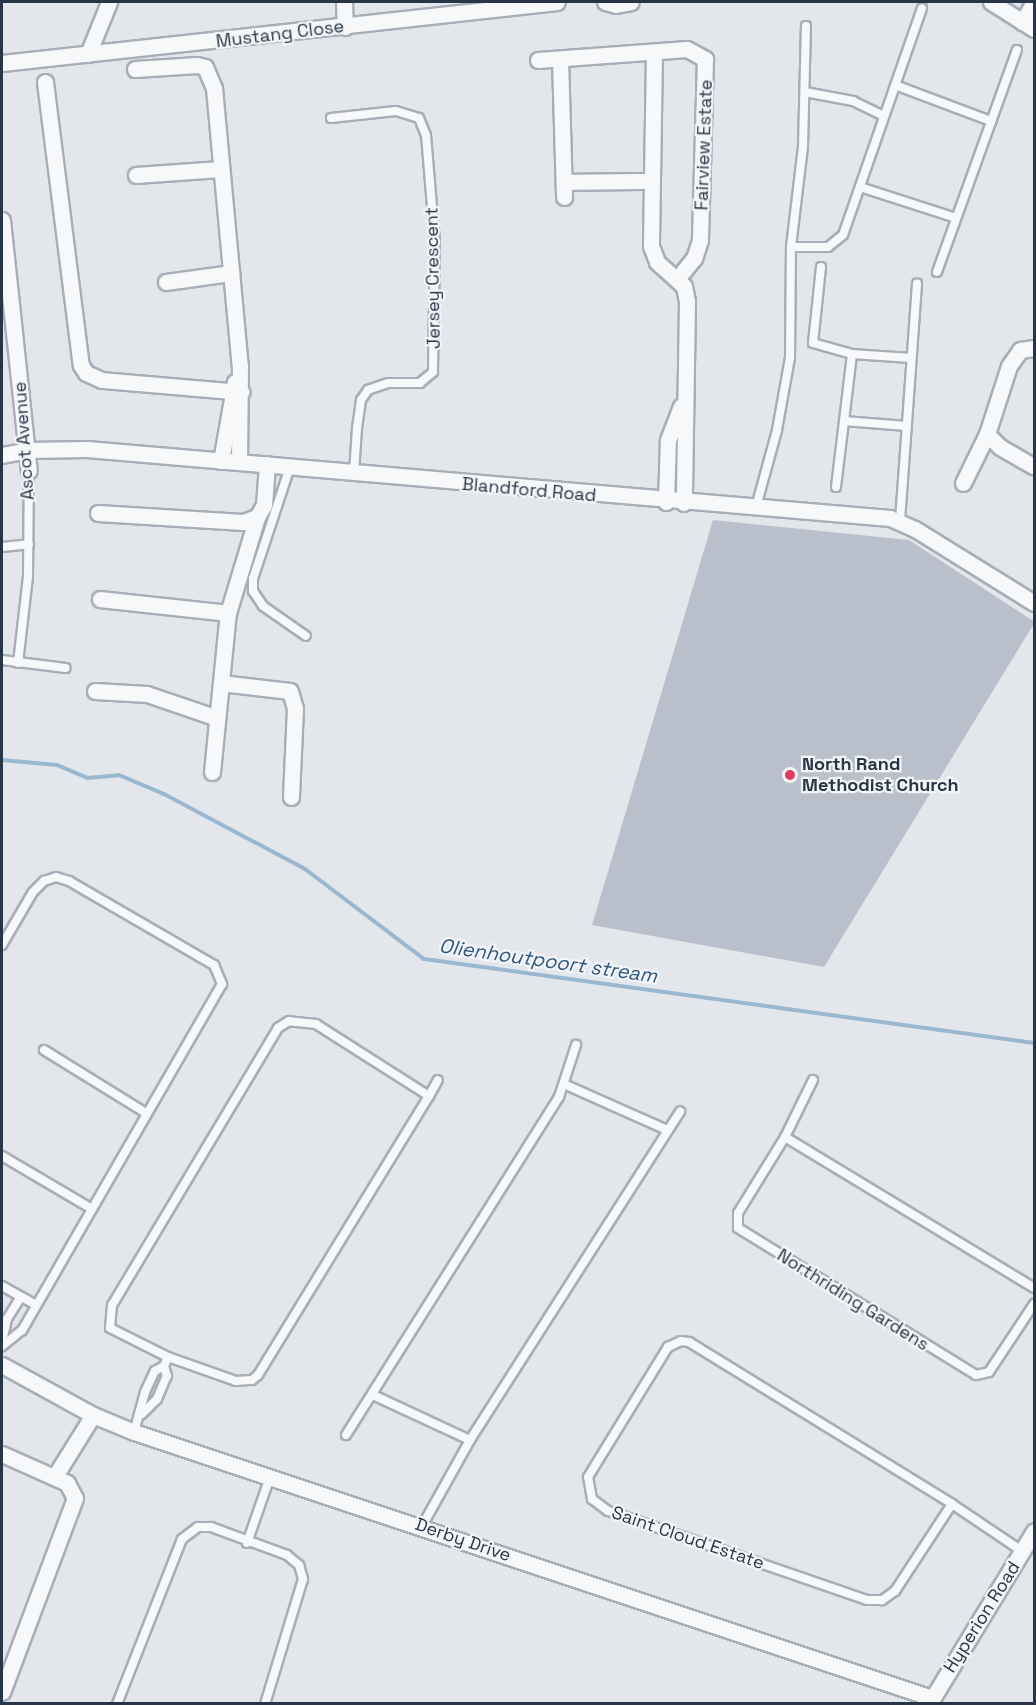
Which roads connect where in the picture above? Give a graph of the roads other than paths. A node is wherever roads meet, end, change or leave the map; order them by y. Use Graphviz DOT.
graph roads {
  1 [pos="109,2"];
  2 [pos="344,2"];
  3 [pos="557,2"];
  4 [pos="605,2"];
  5 [pos="631,2"];
  6 [pos="991,2"];
  7 [pos="1034,2"];
  8 [pos="512,4"];
  9 [pos="481,6"];
  10 [pos="922,8"];
  11 [pos="1028,25"];
  12 [pos="345,27"];
  13 [pos="806,27"];
  14 [pos="1017,50"];
  15 [pos="654,52"];
  16 [pos="88,54"];
  17 [pos="560,59"];
  18 [pos="538,60"];
  19 [pos="2,63"];
  20 [pos="135,69"];
  21 [pos="45,82"];
  22 [pos="895,85"];
  23 [pos="805,92"];
  24 [pos="882,115"];
  25 [pos="331,118"];
  26 [pos="992,121"];
  27 [pos="220,169"];
  28 [pos="136,174"];
  29 [pos="652,181"];
  30 [pos="860,187"];
  31 [pos="956,218"];
  32 [pos="2,220"];
  33 [pos="791,247"];
  34 [pos="821,267"];
  35 [pos="937,272"];
  36 [pos="231,273"];
  37 [pos="677,279"];
  38 [pos="166,282"];
  39 [pos="917,284"];
  40 [pos="1035,348"];
  41 [pos="852,354"];
  42 [pos="911,358"];
  43 [pos="236,391"];
  44 [pos="683,401"];
  45 [pos="844,421"];
  46 [pos="907,426"];
  47 [pos="987,434"];
  48 [pos="28,450"];
  49 [pos="2,455"];
  50 [pos="221,461"];
  51 [pos="239,462"];
  52 [pos="267,464"];
  53 [pos="290,467"];
  54 [pos="1035,467"];
  55 [pos="29,471"];
  56 [pos="354,474"];
  57 [pos="963,483"];
  58 [pos="836,487"];
  59 [pos="666,501"];
  60 [pos="684,503"];
  61 [pos="756,508"];
  62 [pos="98,513"];
  63 [pos="256,517"];
  64 [pos="900,521"];
  65 [pos="29,544"];
  66 [pos="2,547"];
  67 [pos="100,599"];
  68 [pos="1035,603"];
  69 [pos="228,613"];
  70 [pos="306,636"];
  71 [pos="2,660"];
  72 [pos="18,663"];
  73 [pos="66,668"];
  74 [pos="221,682"];
  75 [pos="95,691"];
  76 [pos="217,718"];
  77 [pos="212,772"];
  78 [pos="291,797"];
  79 [pos="2,945"];
  80 [pos="576,1045"];
  81 [pos="45,1050"];
  82 [pos="438,1080"];
  83 [pos="813,1080"];
  84 [pos="566,1085"];
  85 [pos="429,1096"];
  86 [pos="680,1111"];
  87 [pos="146,1113"];
  88 [pos="668,1130"];
  89 [pos="785,1137"];
  90 [pos="2,1156"];
  91 [pos="92,1209"];
  92 [pos="2,1286"];
  93 [pos="1035,1288"];
  94 [pos="20,1298"];
  95 [pos="1035,1304"];
  96 [pos="34,1305"];
  97 [pos="2,1341"];
  98 [pos="2,1346"];
  99 [pos="168,1357"];
  100 [pos="2,1365"];
  101 [pos="164,1366"];
  102 [pos="373,1395"];
  103 [pos="142,1414"];
  104 [pos="93,1415"];
  105 [pos="134,1432"];
  106 [pos="346,1435"];
  107 [pos="470,1440"];
  108 [pos="2,1454"];
  109 [pos="55,1476"];
  110 [pos="270,1476"];
  111 [pos="951,1504"];
  112 [pos="422,1526"];
  113 [pos="1035,1531"];
  114 [pos="247,1543"];
  115 [pos="1022,1551"];
  116 [pos="2,1692"];
  117 [pos="930,1701"];
  118 [pos="117,1704"];
  119 [pos="265,1704"];
  1 -- 16 [label="street"];
  2 -- 12 [label="street"];
  3 -- 8 [label="street, Mustang Close"];
  4 -- 5 [label="street"];
  6 -- 11 [label="street"];
  7 -- 11 [label="street"];
  8 -- 9 [label="street, Mustang Close"];
  9 -- 12 [label="street, Mustang Close"];
  10 -- 22 [label="lane"];
  12 -- 16 [label="street, Mustang Close"];
  13 -- 23 [label="lane"];
  14 -- 26 [label="lane"];
  15 -- 17 [label="street, Fairview Estate"];
  15 -- 29 [label="street"];
  15 -- 37 [label="street, Fairview Estate"];
  16 -- 19 [label="street, Mustang Close"];
  17 -- 18 [label="street, Fairview Estate"];
  17 -- 29 [label="street"];
  20 -- 27 [label="street"];
  21 -- 43 [label="street"];
  22 -- 24 [label="lane"];
  22 -- 26 [label="lane"];
  23 -- 24 [label="lane"];
  23 -- 33 [label="lane"];
  24 -- 30 [label="lane"];
  25 -- 56 [label="lane, Jersey Crescent"];
  26 -- 31 [label="lane"];
  27 -- 28 [label="street"];
  27 -- 36 [label="street"];
  29 -- 37 [label="street"];
  30 -- 31 [label="lane"];
  30 -- 33 [label="lane"];
  31 -- 35 [label="lane"];
  32 -- 48 [label="street, Ascot Avenue"];
  33 -- 61 [label="lane"];
  34 -- 41 [label="lane"];
  36 -- 38 [label="street"];
  36 -- 43 [label="street"];
  37 -- 44 [label="street"];
  39 -- 42 [label="lane"];
  40 -- 47 [label="street"];
  41 -- 42 [label="lane"];
  41 -- 45 [label="lane"];
  42 -- 46 [label="lane"];
  43 -- 50 [label="street"];
  43 -- 51 [label="street"];
  44 -- 59 [label="street"];
  44 -- 60 [label="street"];
  45 -- 46 [label="lane"];
  45 -- 58 [label="lane"];
  46 -- 64 [label="lane"];
  47 -- 54 [label="street"];
  47 -- 57 [label="street"];
  48 -- 49 [label="street, Blandford Road"];
  48 -- 50 [label="street, Blandford Road"];
  48 -- 55 [label="street, Ascot Avenue"];
  50 -- 51 [label="street, Blandford Road"];
  51 -- 52 [label="street, Blandford Road"];
  52 -- 53 [label="street, Blandford Road"];
  52 -- 63 [label="street"];
  53 -- 56 [label="street, Blandford Road"];
  53 -- 70 [label="lane"];
  55 -- 65 [label="lane, Ascot Avenue"];
  56 -- 59 [label="street, Blandford Road"];
  59 -- 60 [label="street, Blandford Road"];
  60 -- 61 [label="street, Blandford Road"];
  61 -- 64 [label="street, Blandford Road"];
  62 -- 63 [label="street"];
  63 -- 69 [label="street"];
  64 -- 68 [label="street, Blandford Road"];
  65 -- 66 [label="lane"];
  65 -- 72 [label="lane, Ascot Avenue"];
  67 -- 69 [label="street"];
  69 -- 74 [label="street"];
  71 -- 72 [label="lane"];
  72 -- 73 [label="lane"];
  74 -- 76 [label="street"];
  74 -- 78 [label="street"];
  75 -- 76 [label="street"];
  76 -- 77 [label="street"];
  79 -- 87 [label="lane"];
  80 -- 84 [label="lane"];
  81 -- 87 [label="lane"];
  82 -- 85 [label="lane"];
  83 -- 89 [label="lane, Northriding Gardens"];
  84 -- 88 [label="lane"];
  84 -- 102 [label="lane"];
  85 -- 99 [label="lane"];
  85 -- 99 [label="lane"];
  86 -- 88 [label="lane"];
  87 -- 91 [label="lane"];
  88 -- 107 [label="lane"];
  89 -- 93 [label="lane"];
  89 -- 95 [label="lane, Northriding Gardens"];
  90 -- 91 [label="lane"];
  91 -- 96 [label="lane"];
  92 -- 94 [label="lane"];
  94 -- 96 [label="lane"];
  94 -- 97 [label="lane"];
  96 -- 98 [label="lane"];
  99 -- 101 [label="lane"];
  100 -- 104 [label="street, Derby Drive"];
  101 -- 103 [label="lane"];
  101 -- 103 [label="lane"];
  102 -- 106 [label="lane"];
  102 -- 107 [label="lane"];
  103 -- 105 [label="lane"];
  104 -- 105 [label="street, Derby Drive"];
  104 -- 109 [label="street"];
  105 -- 110 [label="street, Derby Drive"];
  107 -- 112 [label="lane"];
  108 -- 109 [label="street"];
  109 -- 116 [label="street"];
  110 -- 112 [label="street, Derby Drive"];
  110 -- 114 [label="lane"];
  111 -- 111 [label="lane, Saint Cloud Estate"];
  111 -- 115 [label="lane, Saint Cloud Estate"];
  112 -- 117 [label="street, Derby Drive"];
  113 -- 115 [label="street, Hyperion Road"];
  114 -- 118 [label="lane"];
  114 -- 119 [label="lane"];
  115 -- 117 [label="street, Hyperion Road"];
}
